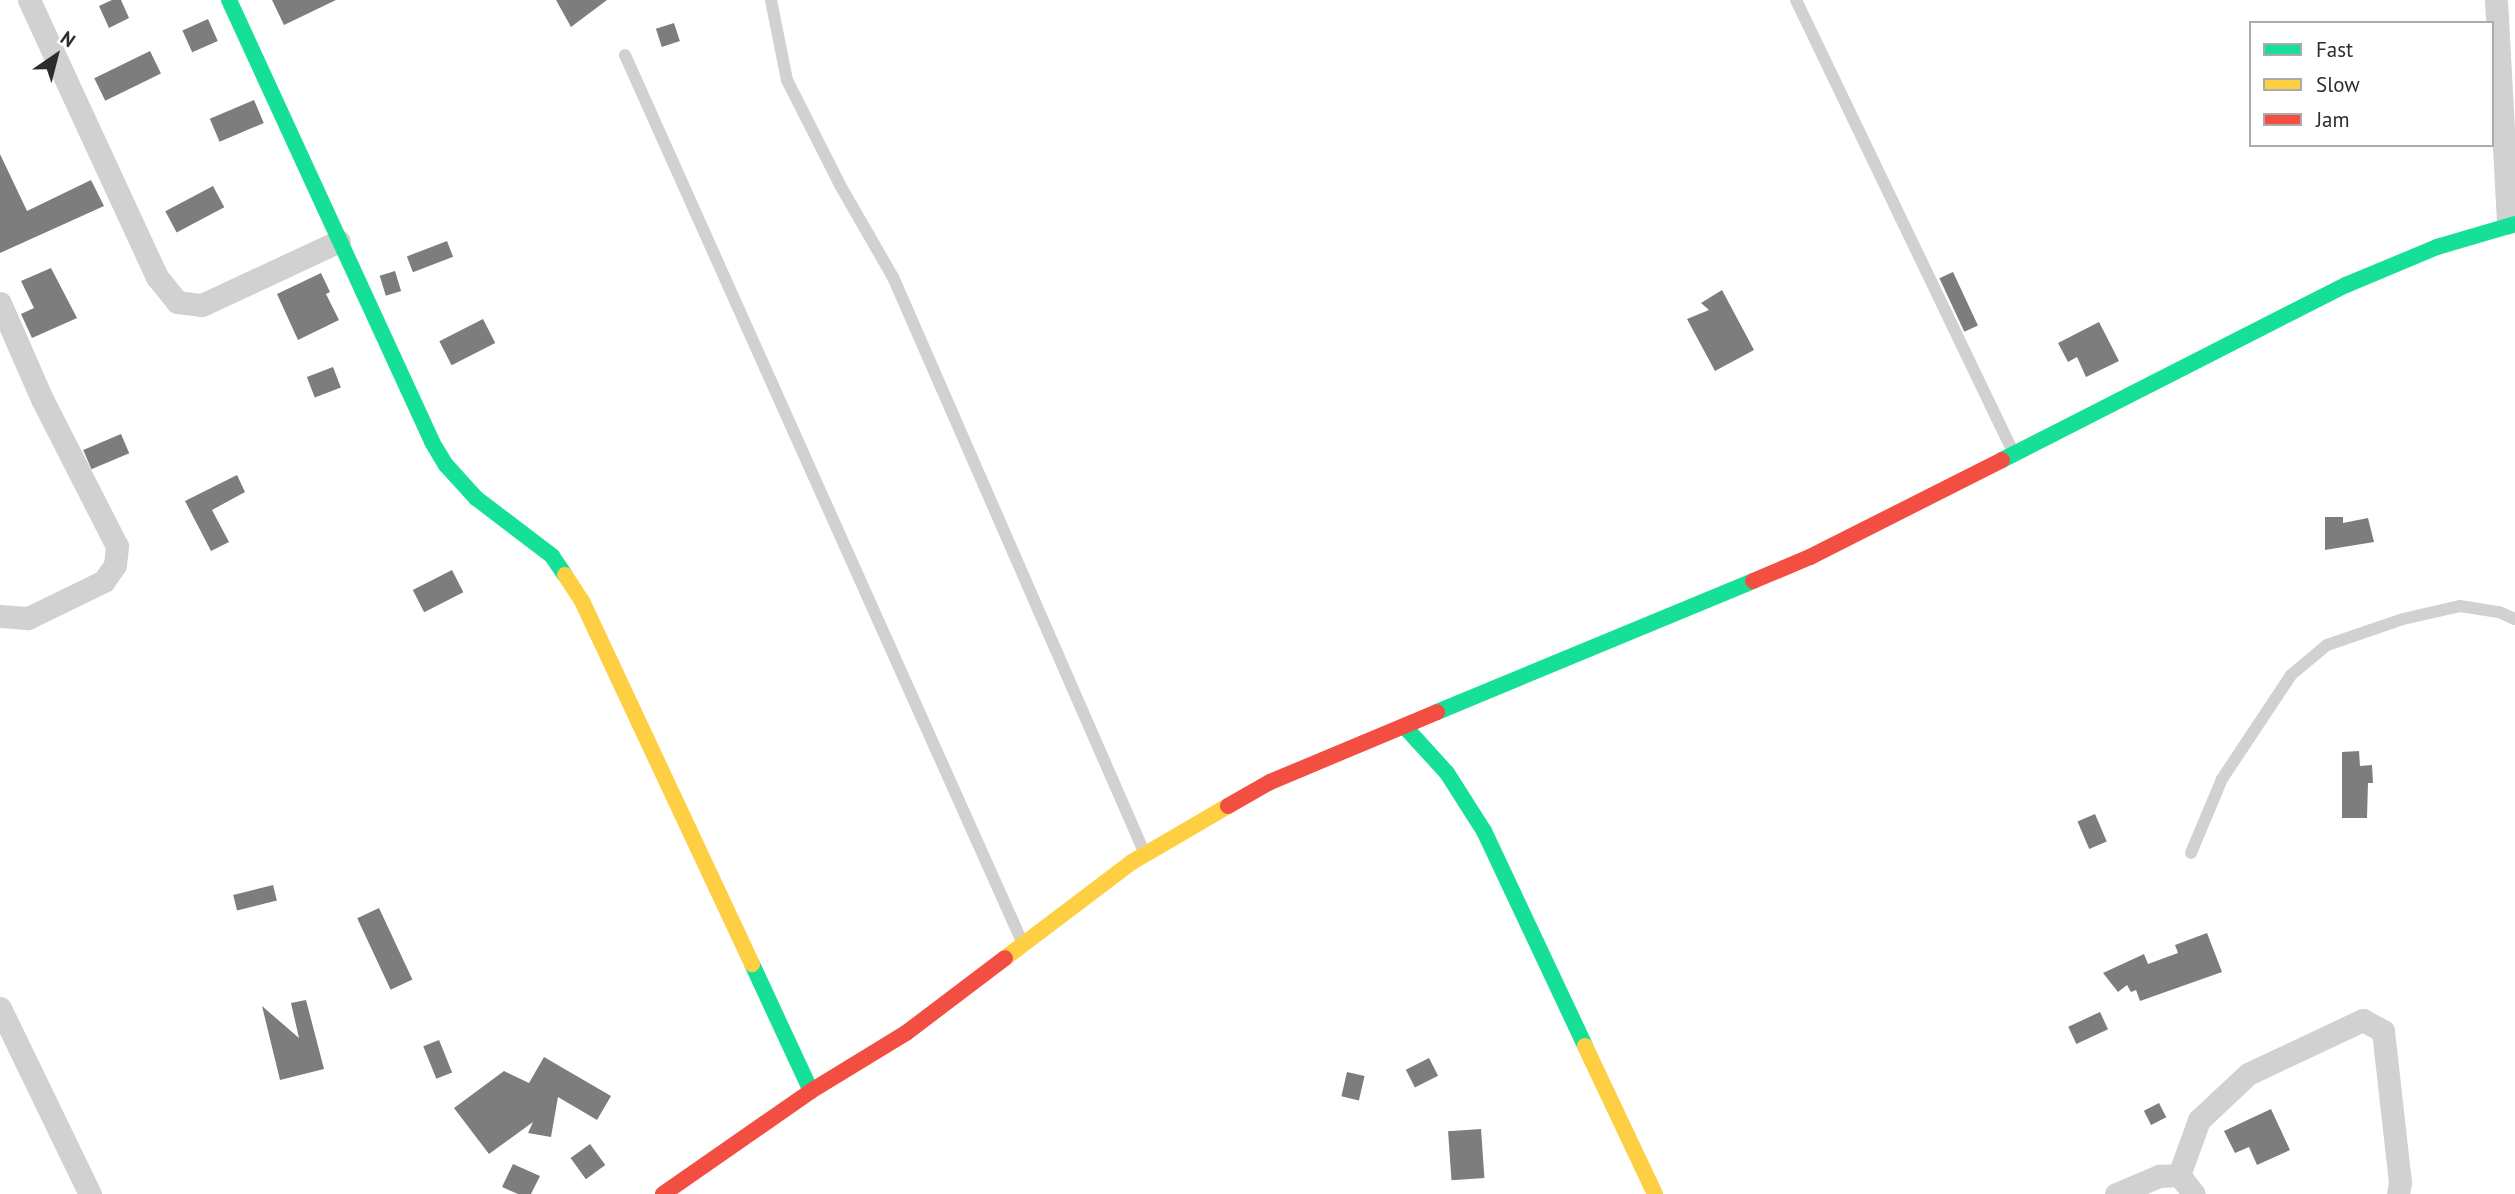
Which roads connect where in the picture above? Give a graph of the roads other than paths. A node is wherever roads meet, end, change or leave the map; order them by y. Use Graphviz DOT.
graph roads {
  1 [pos="29,0"];
  2 [pos="229,0"];
  3 [pos="771,0"];
  4 [pos="1796,0"];
  5 [pos="2496,0"];
  6 [pos="625,55"];
  7 [pos="2511,223"];
  8 [pos="338,241"];
  9 [pos="0,303"];
  10 [pos="2014,455"];
  11 [pos="0,616"];
  12 [pos="2515,619"];
  13 [pos="1405,727"];
  14 [pos="2191,853"];
  15 [pos="1145,854"];
  16 [pos="1023,945"];
  17 [pos="0,1008"];
  18 [pos="811,1091"];
  19 [pos="2179,1175"];
  20 [pos="90,1194"];
  21 [pos="663,1194"];
  22 [pos="1655,1194"];
  23 [pos="2116,1194"];
  24 [pos="2194,1194"];
  25 [pos="2398,1194"];
  1 -- 8 [label="street"];
  2 -- 8 [label="street"];
  3 -- 15 [label="lane"];
  4 -- 10 [label="lane"];
  5 -- 7 [label="street"];
  6 -- 16 [label="lane"];
  7 -- 10 [label="street"];
  8 -- 18 [label="street"];
  9 -- 11 [label="street"];
  10 -- 13 [label="street"];
  12 -- 14 [label="lane"];
  13 -- 15 [label="street"];
  13 -- 22 [label="street"];
  15 -- 16 [label="street"];
  16 -- 18 [label="street"];
  17 -- 20 [label="street"];
  18 -- 21 [label="street"];
  19 -- 23 [label="street"];
  19 -- 24 [label="street"];
  19 -- 25 [label="street"];
}
